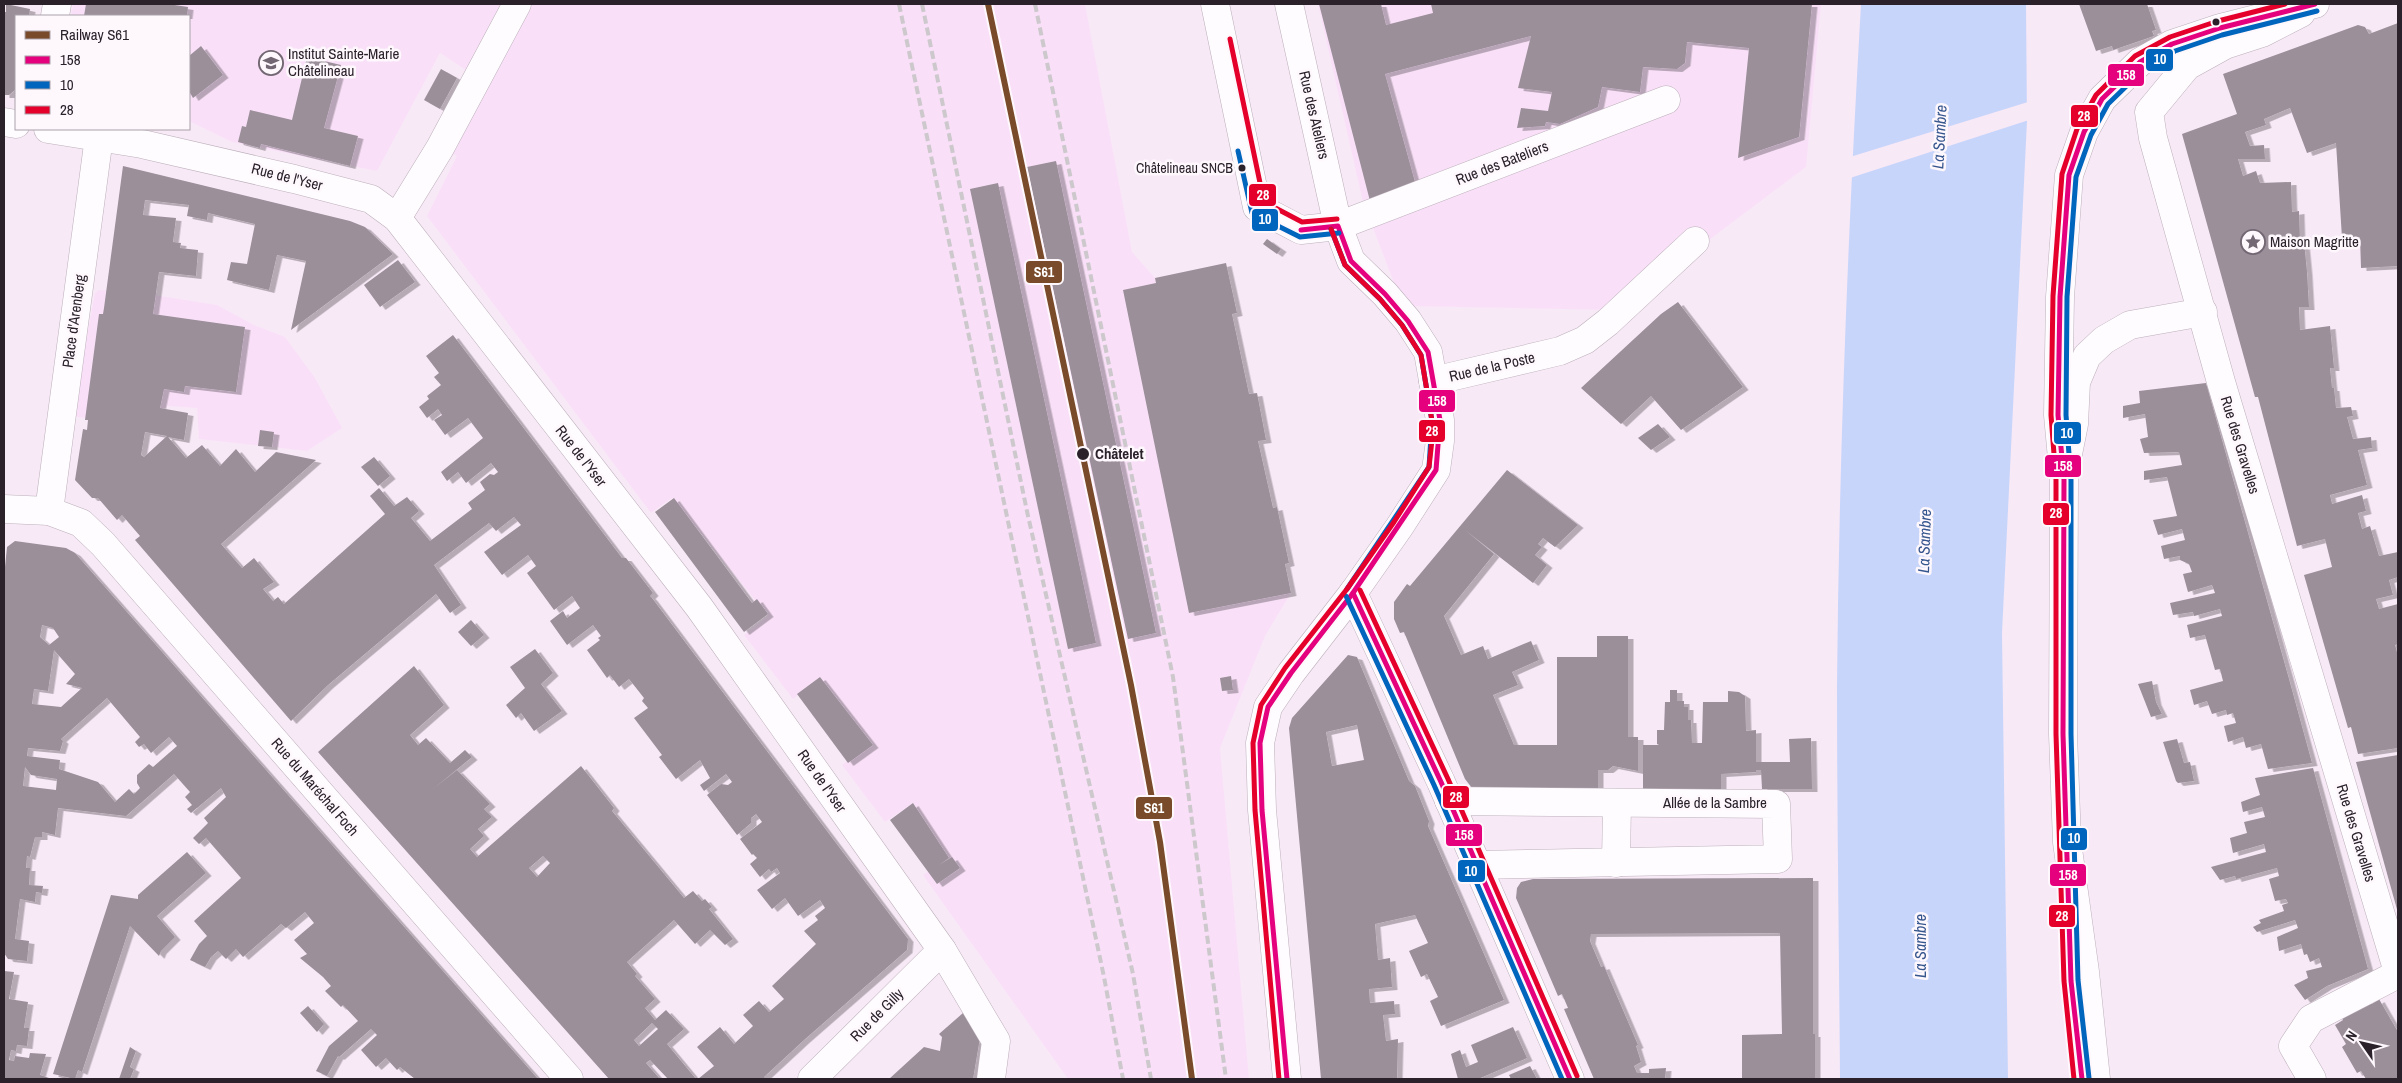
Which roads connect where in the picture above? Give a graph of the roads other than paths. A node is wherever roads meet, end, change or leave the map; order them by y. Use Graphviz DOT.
graph roads {
  1 [pos="517,4"];
  2 [pos="1215,4"];
  3 [pos="1289,4"];
  4 [pos="2315,4"];
  5 [pos="2319,4"];
  6 [pos="1666,100"];
  7 [pos="54,130"];
  8 [pos="98,137"];
  9 [pos="397,218"];
  10 [pos="1338,226"];
  11 [pos="1695,241"];
  12 [pos="2203,312"];
  13 [pos="1433,381"];
  14 [pos="2064,480"];
  15 [pos="4,509"];
  16 [pos="49,511"];
  17 [pos="1353,593"];
  18 [pos="1449,801"];
  19 [pos="1616,803"];
  20 [pos="2067,842"];
  21 [pos="1616,863"];
  22 [pos="1477,865"];
  23 [pos="942,950"];
  24 [pos="2398,973"];
  25 [pos="569,1079"];
  26 [pos="812,1079"];
  27 [pos="991,1079"];
  28 [pos="1287,1079"];
  29 [pos="1570,1079"];
  30 [pos="2082,1079"];
  31 [pos="2096,1079"];
  32 [pos="2312,1079"];
  1 -- 9 [label="street"];
  2 -- 10 [label="street, Rue des Bateliers"];
  3 -- 10 [label="street, Rue des Ateliers"];
  4 -- 14 [label="street"];
  5 -- 12 [label="street, Rue des Gravelles"];
  6 -- 10 [label="street, Rue des Bateliers"];
  7 -- 8 [label="street"];
  8 -- 9 [label="street, Rue de l'Yser"];
  8 -- 16 [label="street, Place d'Arenberg"];
  9 -- 23 [label="street, Rue de l'Yser"];
  10 -- 13 [label="street, Rue des Ateliers"];
  11 -- 13 [label="street, Rue de la Poste"];
  12 -- 14 [label="street"];
  12 -- 24 [label="street, Rue des Gravelles"];
  13 -- 17 [label="street, Rue de la Poste"];
  14 -- 20 [label="street"];
  15 -- 16 [label="street"];
  16 -- 25 [label="street, Rue du Maréchal Foch"];
  17 -- 18 [label="street"];
  17 -- 28 [label="street, Rue de la Poste"];
  18 -- 19 [label="street, Allée de la Sambre"];
  18 -- 22 [label="street"];
  19 -- 21 [label="street"];
  19 -- 21 [label="street, Allée de la Sambre"];
  20 -- 30 [label="street"];
  20 -- 31 [label="street"];
  21 -- 22 [label="street, Allée de la Sambre"];
  22 -- 29 [label="street"];
  23 -- 26 [label="street, Rue de Gilly"];
  23 -- 27 [label="street, Rue de l'Yser"];
  24 -- 32 [label="street"];
}
